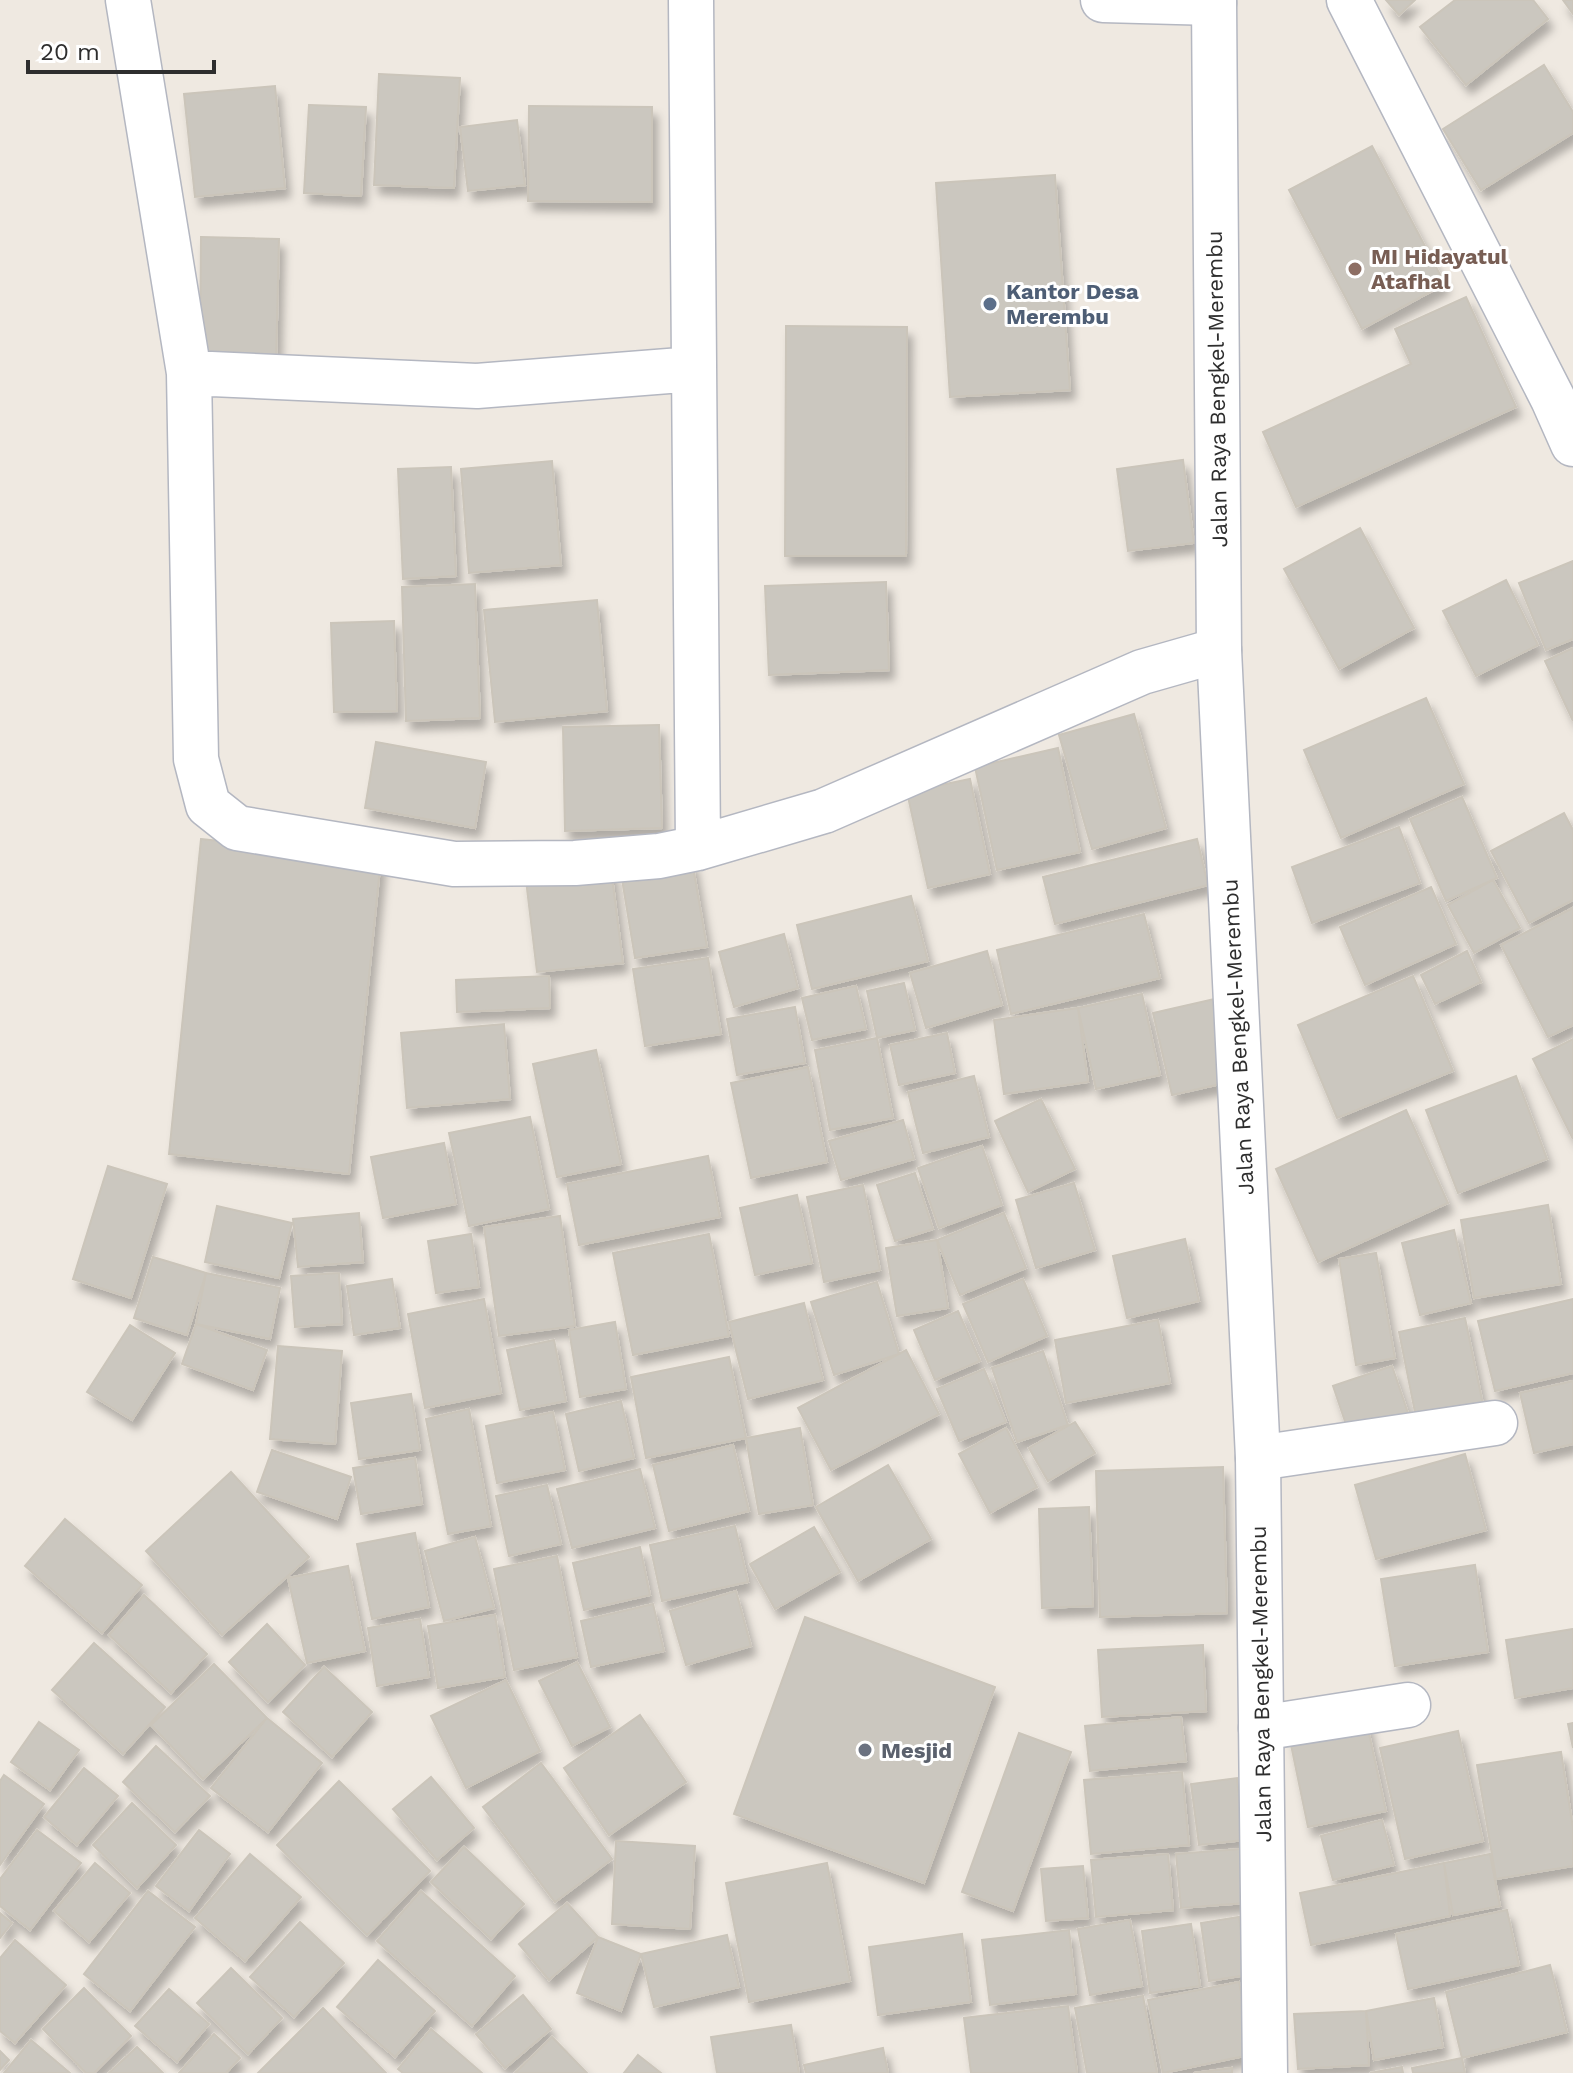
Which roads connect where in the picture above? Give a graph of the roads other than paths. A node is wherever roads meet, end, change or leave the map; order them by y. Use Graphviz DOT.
graph roads {
  1 [pos="128,0"];
  2 [pos="691,0"];
  3 [pos="1103,0"];
  4 [pos="1349,0"];
  5 [pos="1214,2"];
  6 [pos="694,369"];
  7 [pos="189,373"];
  8 [pos="1573,444"];
  9 [pos="1219,650"];
  10 [pos="698,848"];
  11 [pos="1495,1423"];
  12 [pos="1258,1458"];
  13 [pos="1408,1705"];
  14 [pos="1261,1728"];
  15 [pos="1265,2073"];
  1 -- 7 [label="street"];
  2 -- 6 [label="street"];
  3 -- 5 [label="street"];
  4 -- 8 [label="street"];
  5 -- 9 [label="street, Jalan Raya Bengkel-Merembu"];
  6 -- 7 [label="street"];
  6 -- 10 [label="street"];
  7 -- 10 [label="street"];
  9 -- 10 [label="street"];
  9 -- 12 [label="street, Jalan Raya Bengkel-Merembu"];
  11 -- 12 [label="street"];
  12 -- 14 [label="street, Jalan Raya Bengkel-Merembu"];
  13 -- 14 [label="street"];
  14 -- 15 [label="street, Jalan Raya Bengkel-Merembu"];
}
